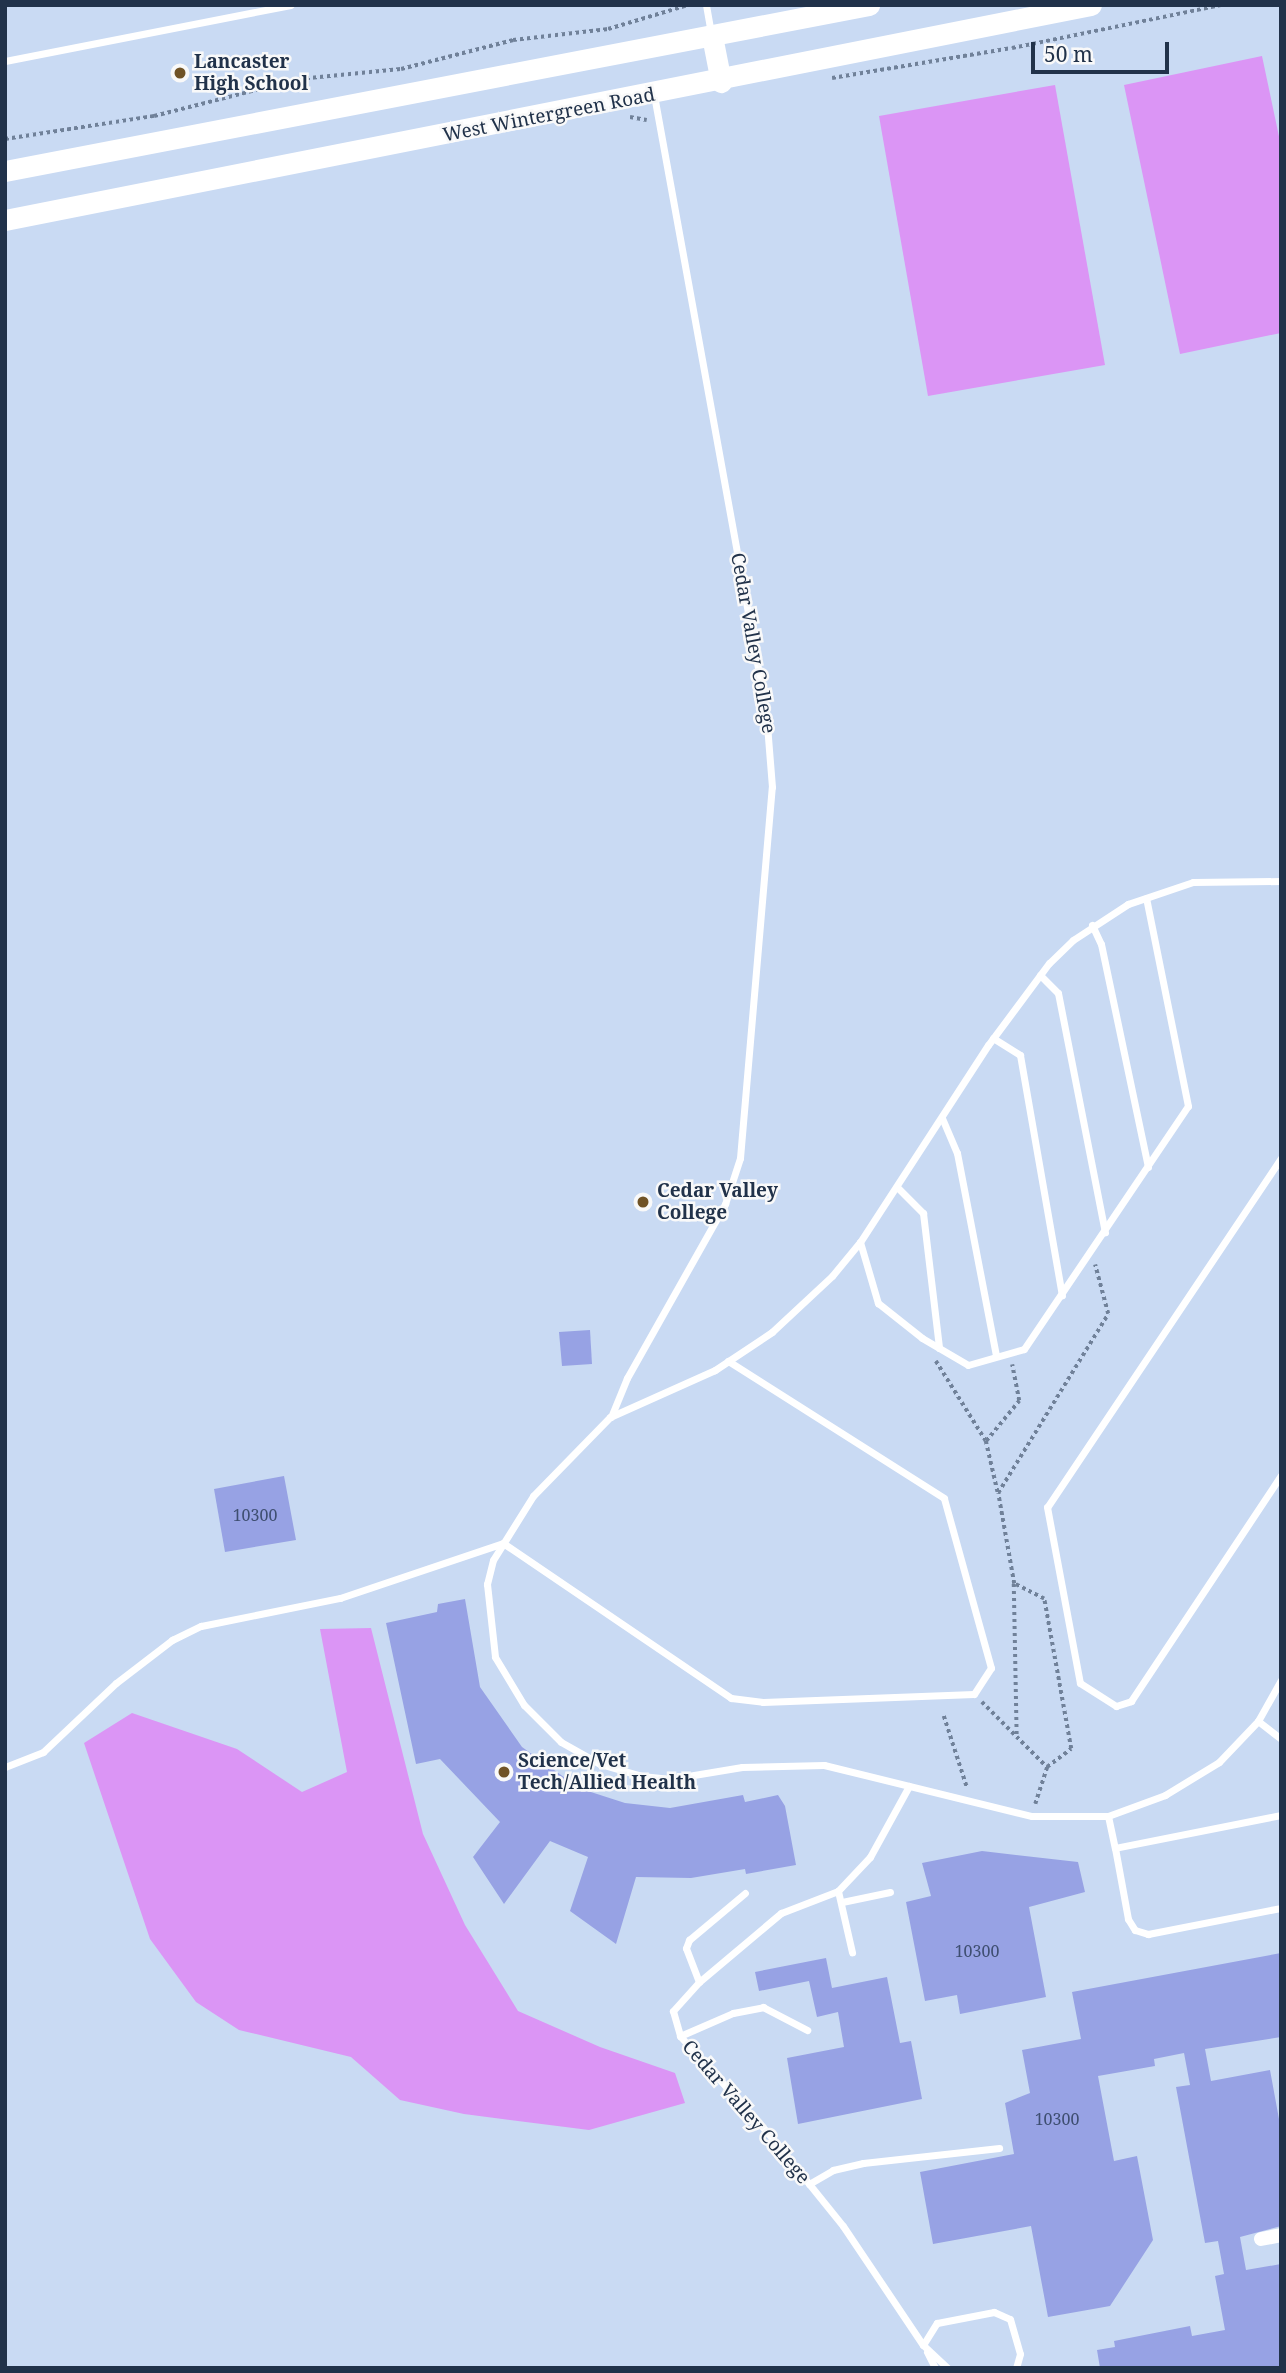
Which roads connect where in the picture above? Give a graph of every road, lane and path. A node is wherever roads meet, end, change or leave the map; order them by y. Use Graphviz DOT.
graph roads {
  1 [pos="291,5"];
  2 [pos="688,5"];
  3 [pos="706,5"];
  4 [pos="869,5"];
  5 [pos="1091,5"];
  6 [pos="712,36"];
  7 [pos="5,61"];
  8 [pos="721,82"];
  9 [pos="654,95"];
  10 [pos="5,139"];
  11 [pos="5,171"];
  12 [pos="5,220"];
  13 [pos="1281,881"];
  14 [pos="1146,898"];
  15 [pos="1092,926"];
  16 [pos="1040,975"];
  17 [pos="993,1038"];
  18 [pos="942,1118"];
  19 [pos="1281,1158"];
  20 [pos="1147,1167"];
  21 [pos="897,1187"];
  22 [pos="1105,1233"];
  23 [pos="860,1242"];
  24 [pos="1062,1295"];
  25 [pos="922,1338"];
  26 [pos="939,1348"];
  27 [pos="1009,1350"];
  28 [pos="996,1355"];
  29 [pos="728,1361"];
  30 [pos="610,1418"];
  31 [pos="986,1441"];
  32 [pos="1281,1475"];
  33 [pos="998,1493"];
  34 [pos="503,1543"];
  35 [pos="1014,1584"];
  36 [pos="1281,1680"];
  37 [pos="974,1694"];
  38 [pos="944,1716"];
  39 [pos="1258,1721"];
  40 [pos="1017,1737"];
  41 [pos="1281,1739"];
  42 [pos="5,1767"];
  43 [pos="1047,1767"];
  44 [pos="909,1786"];
  45 [pos="971,1802"];
  46 [pos="1281,1815"];
  47 [pos="1108,1816"];
  48 [pos="1115,1848"];
  49 [pos="838,1891"];
  50 [pos="890,1892"];
  51 [pos="745,1893"];
  52 [pos="842,1902"];
  53 [pos="1281,1908"];
  54 [pos="852,1952"];
  55 [pos="699,1982"];
  56 [pos="807,2031"];
  57 [pos="680,2036"];
  58 [pos="999,2148"];
  59 [pos="809,2184"];
  60 [pos="1281,2235"];
  61 [pos="1261,2239"];
  62 [pos="923,2345"];
  63 [pos="935,2368"];
  64 [pos="948,2368"];
  65 [pos="1016,2368"];
  1 -- 7 [label="lane"];
  2 -- 10 [label="path"];
  3 -- 6 [label="lane"];
  4 -- 6 [label="main road"];
  5 -- 8 [label="main road, West Wintergreen Road"];
  6 -- 8 [label="main road"];
  6 -- 11 [label="main road"];
  8 -- 9 [label="main road, West Wintergreen Road"];
  9 -- 12 [label="main road, West Wintergreen Road"];
  9 -- 30 [label="lane, Cedar Valley College"];
  13 -- 14 [label="lane, Cedar Valley College"];
  14 -- 15 [label="lane, Cedar Valley College"];
  14 -- 20 [label="lane"];
  15 -- 16 [label="lane, Cedar Valley College"];
  15 -- 20 [label="lane"];
  16 -- 17 [label="lane, Cedar Valley College"];
  16 -- 22 [label="lane"];
  17 -- 18 [label="lane, Cedar Valley College"];
  17 -- 24 [label="lane"];
  18 -- 21 [label="lane, Cedar Valley College"];
  18 -- 28 [label="lane"];
  19 -- 32 [label="lane"];
  20 -- 22 [label="lane"];
  21 -- 23 [label="lane, Cedar Valley College"];
  21 -- 26 [label="lane"];
  22 -- 24 [label="lane"];
  23 -- 25 [label="lane"];
  23 -- 29 [label="lane, Cedar Valley College"];
  24 -- 27 [label="lane"];
  25 -- 26 [label="lane"];
  25 -- 31 [label="path"];
  26 -- 28 [label="lane"];
  27 -- 28 [label="lane"];
  27 -- 31 [label="path"];
  29 -- 30 [label="lane, Cedar Valley College"];
  29 -- 37 [label="lane"];
  30 -- 34 [label="lane, Cedar Valley College"];
  31 -- 33 [label="path"];
  34 -- 37 [label="lane"];
  34 -- 42 [label="lane"];
  34 -- 44 [label="lane, Cedar Valley College"];
  35 -- 40 [label="path"];
  36 -- 39 [label="lane, Cedar Valley College"];
  37 -- 40 [label="path"];
  38 -- 45 [label="path"];
  39 -- 41 [label="lane"];
  39 -- 47 [label="lane, Cedar Valley College"];
  40 -- 43 [label="path"];
  44 -- 45 [label="lane, Cedar Valley College"];
  44 -- 49 [label="lane, Cedar Valley College"];
  45 -- 47 [label="lane, Cedar Valley College"];
  46 -- 48 [label="lane"];
  47 -- 48 [label="lane"];
  48 -- 53 [label="lane"];
  49 -- 52 [label="lane"];
  49 -- 55 [label="lane, Cedar Valley College"];
  50 -- 52 [label="lane"];
  51 -- 55 [label="lane"];
  52 -- 54 [label="lane"];
  55 -- 57 [label="lane, Cedar Valley College"];
  56 -- 57 [label="lane"];
  57 -- 59 [label="lane, Cedar Valley College"];
  58 -- 59 [label="lane"];
  59 -- 62 [label="lane, Cedar Valley College"];
  60 -- 61 [label="street"];
  62 -- 63 [label="lane"];
  62 -- 64 [label="lane, Cedar Valley College"];
  62 -- 65 [label="lane"];
}
